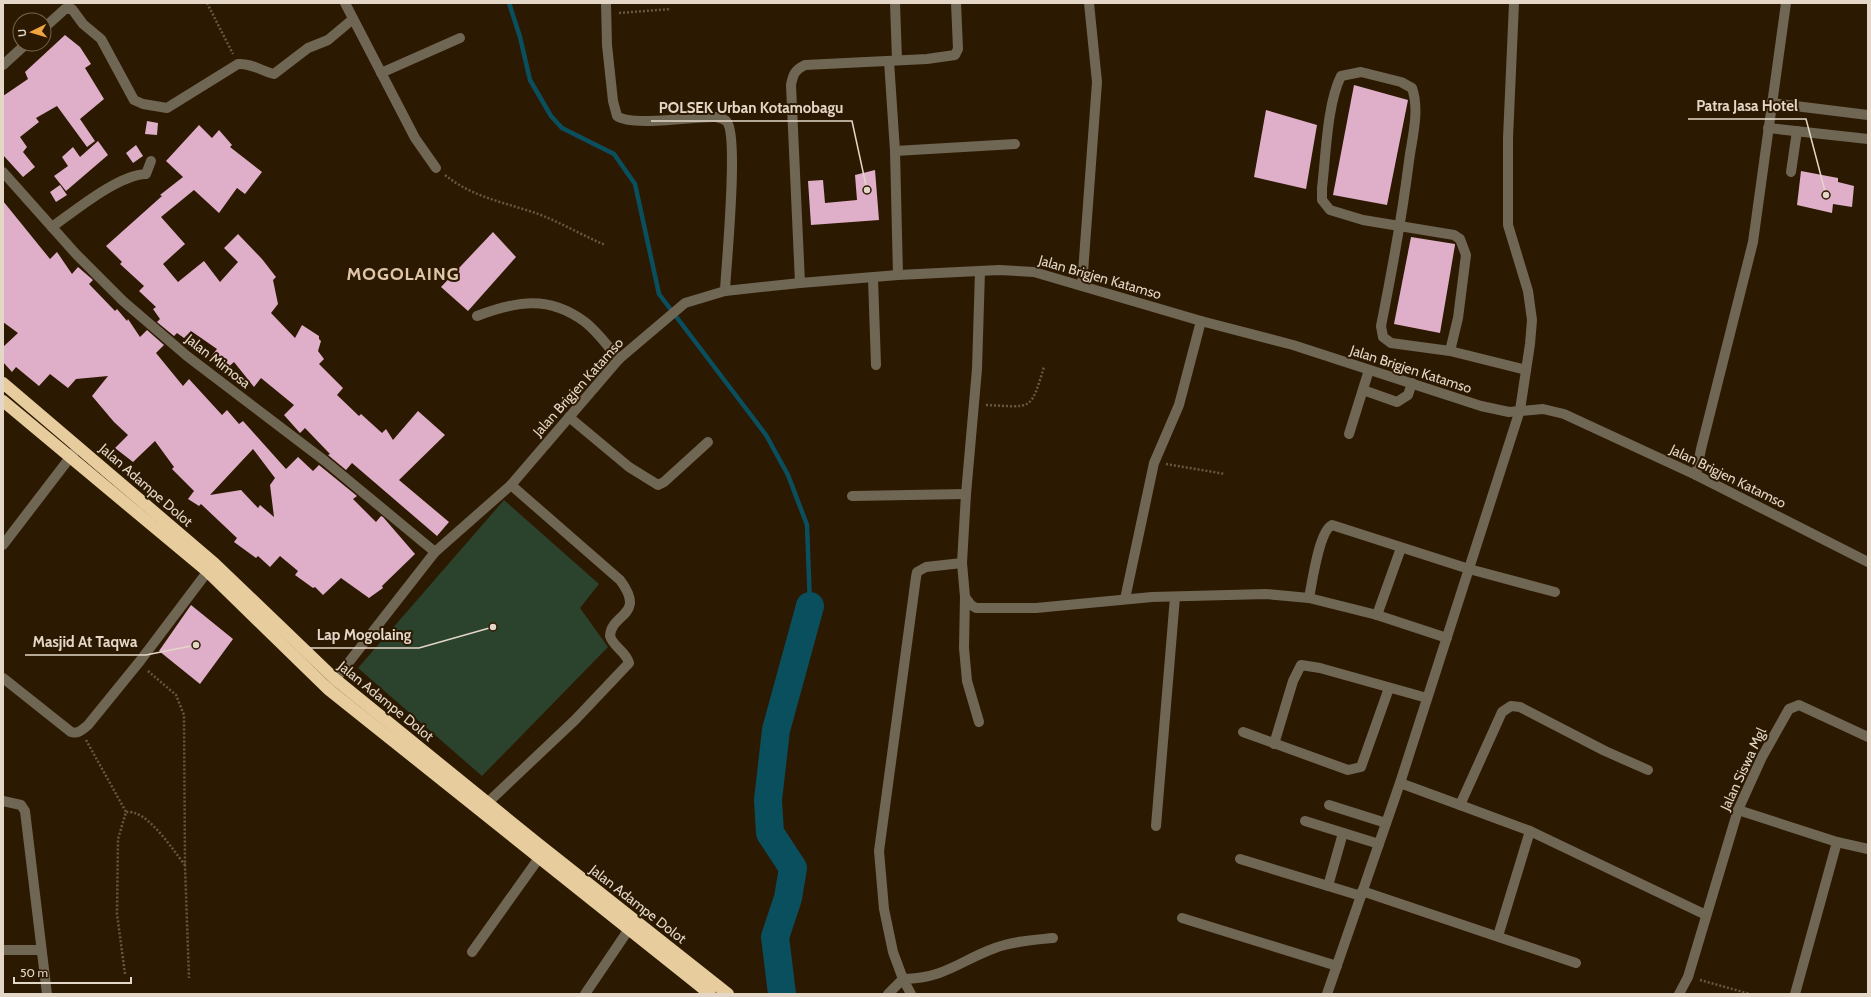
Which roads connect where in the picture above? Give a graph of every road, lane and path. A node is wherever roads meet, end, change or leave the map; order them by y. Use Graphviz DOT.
graph roads {
  1 [pos="207,3"];
  2 [pos="345,3"];
  3 [pos="606,3"];
  4 [pos="895,3"];
  5 [pos="956,3"];
  6 [pos="1089,3"];
  7 [pos="1514,3"];
  8 [pos="1786,3"];
  9 [pos="671,9"];
  10 [pos="606,14"];
  11 [pos="353,19"];
  12 [pos="52,21"];
  13 [pos="460,38"];
  14 [pos="17,52"];
  15 [pos="893,61"];
  16 [pos="238,64"];
  17 [pos="3,65"];
  18 [pos="381,73"];
  19 [pos="1772,104"];
  20 [pos="1868,115"];
  21 [pos="1768,128"];
  22 [pos="1796,131"];
  23 [pos="1868,139"];
  24 [pos="1015,144"];
  25 [pos="895,151"];
  26 [pos="151,161"];
  27 [pos="436,168"];
  28 [pos="3,172"];
  29 [pos="1791,172"];
  30 [pos="1400,226"];
  31 [pos="52,227"];
  32 [pos="605,245"];
  33 [pos="980,271"];
  34 [pos="898,275"];
  35 [pos="873,278"];
  36 [pos="800,283"];
  37 [pos="1082,286"];
  38 [pos="725,291"];
  39 [pos="477,316"];
  40 [pos="1201,321"];
  41 [pos="1450,351"];
  42 [pos="619,359"];
  43 [pos="876,365"];
  44 [pos="1044,367"];
  45 [pos="1369,370"];
  46 [pos="1526,370"];
  47 [pos="3,383"];
  48 [pos="1412,383"];
  49 [pos="1363,390"];
  50 [pos="3,402"];
  51 [pos="974,405"];
  52 [pos="1520,410"];
  53 [pos="569,417"];
  54 [pos="1349,434"];
  55 [pos="708,442"];
  56 [pos="78,446"];
  57 [pos="71,457"];
  58 [pos="1154,463"];
  59 [pos="1225,474"];
  60 [pos="1696,475"];
  61 [pos="511,484"];
  62 [pos="966,494"];
  63 [pos="852,496"];
  64 [pos="3,544"];
  65 [pos="1401,548"];
  66 [pos="435,552"];
  67 [pos="1868,562"];
  68 [pos="962,563"];
  69 [pos="211,567"];
  70 [pos="1469,569"];
  71 [pos="1555,592"];
  72 [pos="1175,597"];
  73 [pos="965,598"];
  74 [pos="1309,598"];
  75 [pos="1125,599"];
  76 [pos="1377,615"];
  77 [pos="1447,638"];
  78 [pos="140,661"];
  79 [pos="3,678"];
  80 [pos="332,684"];
  81 [pos="1389,688"];
  82 [pos="1427,698"];
  83 [pos="979,722"];
  84 [pos="81,731"];
  85 [pos="1244,732"];
  86 [pos="1868,737"];
  87 [pos="1274,744"];
  88 [pos="1648,770"];
  89 [pos="1400,783"];
  90 [pos="3,801"];
  91 [pos="1329,805"];
  92 [pos="1460,805"];
  93 [pos="483,806"];
  94 [pos="1738,810"];
  95 [pos="126,812"];
  96 [pos="1305,822"];
  97 [pos="1386,823"];
  98 [pos="1156,826"];
  99 [pos="1530,831"];
  100 [pos="1343,833"];
  101 [pos="1837,842"];
  102 [pos="1379,844"];
  103 [pos="1868,849"];
  104 [pos="538,858"];
  105 [pos="1240,859"];
  106 [pos="185,866"];
  107 [pos="1328,886"];
  108 [pos="1362,893"];
  109 [pos="1706,915"];
  110 [pos="1182,918"];
  111 [pos="628,929"];
  112 [pos="1498,936"];
  113 [pos="1053,938"];
  114 [pos="3,950"];
  115 [pos="40,950"];
  116 [pos="472,952"];
  117 [pos="1576,962"];
  118 [pos="1336,966"];
  119 [pos="125,974"];
  120 [pos="1688,977"];
  121 [pos="189,978"];
  122 [pos="904,979"];
  123 [pos="47,994"];
  124 [pos="585,994"];
  125 [pos="710,994"];
  126 [pos="728,994"];
  127 [pos="888,994"];
  128 [pos="911,994"];
  129 [pos="1327,994"];
  130 [pos="1679,994"];
  131 [pos="1750,994"];
  132 [pos="1795,994"];
  1 -- 16 [label="path"];
  2 -- 11 [label="street"];
  3 -- 10 [label="street"];
  4 -- 15 [label="street"];
  5 -- 15 [label="street"];
  6 -- 37 [label="street"];
  7 -- 46 [label="street"];
  8 -- 19 [label="street"];
  9 -- 10 [label="path"];
  10 -- 38 [label="street"];
  11 -- 16 [label="street"];
  11 -- 18 [label="street"];
  12 -- 16 [label="street"];
  13 -- 18 [label="street"];
  14 -- 17 [label="street"];
  15 -- 25 [label="street"];
  15 -- 36 [label="street"];
  18 -- 27 [label="street"];
  19 -- 20 [label="street"];
  19 -- 21 [label="street"];
  21 -- 22 [label="street"];
  21 -- 60 [label="street"];
  22 -- 23 [label="street"];
  22 -- 29 [label="street"];
  24 -- 25 [label="street"];
  25 -- 34 [label="street"];
  26 -- 31 [label="street"];
  27 -- 32 [label="path"];
  28 -- 31 [label="street, Jalan Mimosa"];
  30 -- 30 [label="street"];
  30 -- 41 [label="street"];
  30 -- 41 [label="street"];
  31 -- 66 [label="street, Jalan Mimosa"];
  33 -- 34 [label="street, Jalan Brigjen Katamso"];
  33 -- 37 [label="street, Jalan Brigjen Katamso"];
  33 -- 51 [label="street"];
  34 -- 35 [label="street, Jalan Brigjen Katamso"];
  35 -- 36 [label="street, Jalan Brigjen Katamso"];
  35 -- 43 [label="street"];
  36 -- 38 [label="street, Jalan Brigjen Katamso"];
  37 -- 40 [label="street, Jalan Brigjen Katamso"];
  38 -- 42 [label="street, Jalan Brigjen Katamso"];
  39 -- 42 [label="street"];
  40 -- 45 [label="street, Jalan Brigjen Katamso"];
  40 -- 58 [label="street"];
  41 -- 46 [label="street"];
  42 -- 53 [label="street, Jalan Brigjen Katamso"];
  44 -- 51 [label="path"];
  45 -- 48 [label="street, Jalan Brigjen Katamso"];
  45 -- 49 [label="street"];
  46 -- 52 [label="street"];
  47 -- 56 [label="highway, Jalan Adampe Dolot"];
  48 -- 49 [label="street"];
  48 -- 52 [label="street, Jalan Brigjen Katamso"];
  49 -- 54 [label="street"];
  50 -- 57 [label="highway, Jalan Adampe Dolot"];
  51 -- 62 [label="street"];
  52 -- 60 [label="street, Jalan Brigjen Katamso"];
  52 -- 70 [label="street"];
  53 -- 55 [label="street"];
  53 -- 61 [label="street, Jalan Brigjen Katamso"];
  56 -- 57 [label="street"];
  56 -- 69 [label="highway, Jalan Adampe Dolot"];
  57 -- 64 [label="street"];
  57 -- 69 [label="highway, Jalan Adampe Dolot"];
  58 -- 59 [label="path"];
  58 -- 75 [label="street"];
  60 -- 67 [label="street, Jalan Brigjen Katamso"];
  61 -- 66 [label="street, Jalan Brigjen Katamso"];
  61 -- 93 [label="street"];
  62 -- 63 [label="street"];
  62 -- 68 [label="street"];
  65 -- 70 [label="street"];
  65 -- 74 [label="street"];
  65 -- 76 [label="street"];
  66 -- 80 [label="street, Jalan Brigjen Katamso"];
  68 -- 73 [label="street"];
  68 -- 122 [label="street"];
  69 -- 78 [label="street"];
  69 -- 80 [label="highway, Jalan Adampe Dolot"];
  70 -- 71 [label="street"];
  70 -- 77 [label="street"];
  72 -- 74 [label="street"];
  72 -- 75 [label="street"];
  72 -- 98 [label="street"];
  73 -- 75 [label="street"];
  73 -- 83 [label="street"];
  74 -- 76 [label="street"];
  76 -- 77 [label="street"];
  77 -- 82 [label="street"];
  78 -- 84 [label="street"];
  78 -- 106 [label="path"];
  79 -- 84 [label="street"];
  80 -- 93 [label="highway, Jalan Adampe Dolot"];
  81 -- 82 [label="street"];
  81 -- 87 [label="street"];
  81 -- 87 [label="street"];
  82 -- 89 [label="street"];
  84 -- 95 [label="path"];
  85 -- 87 [label="street"];
  86 -- 94 [label="street, Jalan Siswa Mgl"];
  88 -- 92 [label="street"];
  89 -- 92 [label="street"];
  89 -- 97 [label="street"];
  90 -- 115 [label="street"];
  91 -- 97 [label="street"];
  92 -- 99 [label="street"];
  93 -- 104 [label="highway, Jalan Adampe Dolot"];
  93 -- 126 [label="highway, Jalan Adampe Dolot"];
  94 -- 101 [label="street"];
  94 -- 109 [label="street, Jalan Siswa Mgl"];
  95 -- 106 [label="path"];
  95 -- 119 [label="path"];
  96 -- 100 [label="street"];
  97 -- 102 [label="street"];
  99 -- 109 [label="street"];
  99 -- 112 [label="street"];
  100 -- 102 [label="street"];
  100 -- 107 [label="street"];
  101 -- 103 [label="street"];
  101 -- 132 [label="street"];
  102 -- 108 [label="street"];
  104 -- 111 [label="highway, Jalan Adampe Dolot"];
  104 -- 116 [label="street"];
  105 -- 107 [label="street"];
  106 -- 121 [label="path"];
  107 -- 108 [label="street"];
  108 -- 112 [label="street"];
  108 -- 118 [label="street"];
  109 -- 120 [label="street, Jalan Siswa Mgl"];
  110 -- 118 [label="street"];
  111 -- 124 [label="street"];
  111 -- 125 [label="highway, Jalan Adampe Dolot"];
  112 -- 117 [label="street"];
  113 -- 122 [label="street"];
  114 -- 115 [label="street"];
  115 -- 123 [label="street"];
  118 -- 129 [label="street"];
  120 -- 130 [label="street, Jalan Siswa Mgl"];
  120 -- 131 [label="path"];
  122 -- 127 [label="street"];
  122 -- 128 [label="street"];
}
